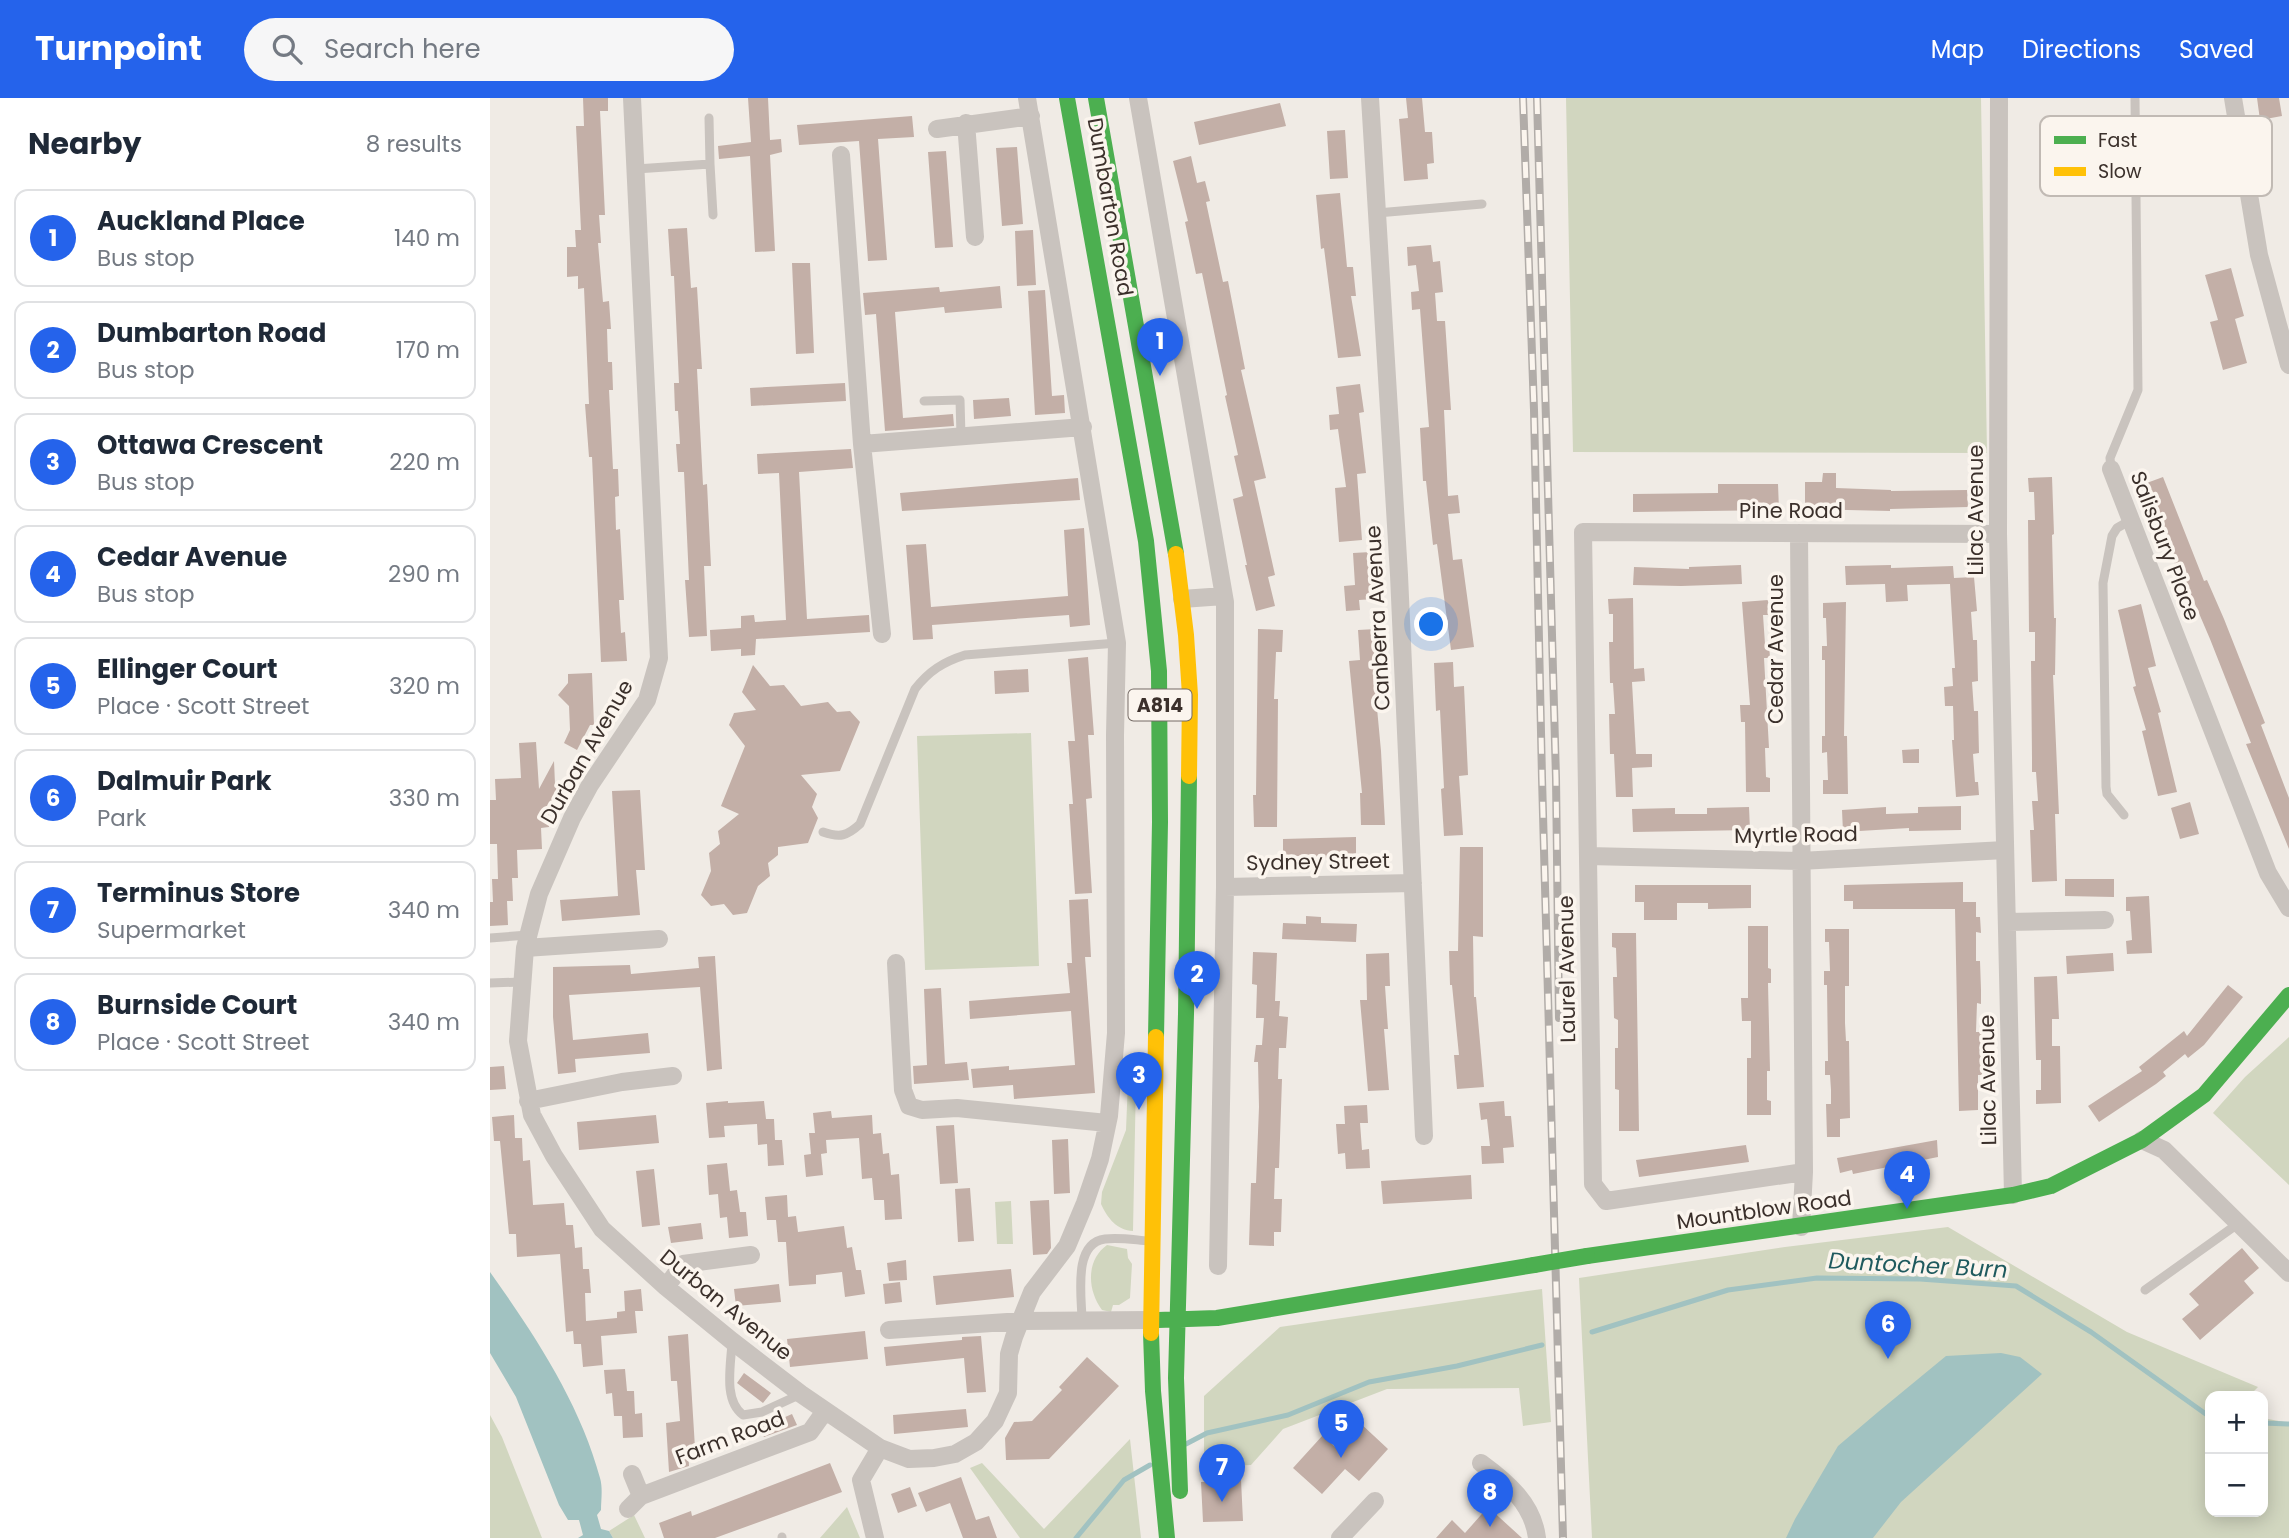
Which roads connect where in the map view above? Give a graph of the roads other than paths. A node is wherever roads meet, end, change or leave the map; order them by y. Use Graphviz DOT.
graph roads {
  1 [pos="632,98"];
  2 [pos="1027,98"];
  3 [pos="1067,98"];
  4 [pos="1096,98"];
  5 [pos="1138,98"];
  6 [pos="1370,98"];
  7 [pos="1999,98"];
  8 [pos="2135,98"];
  9 [pos="2232,98"];
  10 [pos="1031,116"];
  11 [pos="2135,116"];
  12 [pos="2235,116"];
  13 [pos="709,118"];
  14 [pos="966,123"];
  15 [pos="937,129"];
  16 [pos="841,155"];
  17 [pos="710,164"];
  18 [pos="636,169"];
  19 [pos="2136,196"];
  20 [pos="2249,196"];
  21 [pos="1482,204"];
  22 [pos="1377,213"];
  23 [pos="713,215"];
  24 [pos="975,237"];
  25 [pos="2288,354"];
  26 [pos="924,401"];
  27 [pos="1083,427"];
  28 [pos="961,436"];
  29 [pos="862,444"];
  30 [pos="2111,469"];
  31 [pos="2131,520"];
  32 [pos="1583,532"];
  33 [pos="1798,533"];
  34 [pos="1998,534"];
  35 [pos="1224,596"];
  36 [pos="1182,599"];
  37 [pos="882,634"];
  38 [pos="1118,643"];
  39 [pos="2124,815"];
  40 [pos="823,832"];
  41 [pos="2006,850"];
  42 [pos="1588,856"];
  43 [pos="1800,861"];
  44 [pos="1413,883"];
  45 [pos="1225,887"];
  46 [pos="2289,908"];
  47 [pos="2105,920"];
  48 [pos="2007,922"];
  49 [pos="490,938"];
  50 [pos="659,939"];
  51 [pos="526,941"];
  52 [pos="896,963"];
  53 [pos="521,982"];
  54 [pos="490,983"];
  55 [pos="2289,995"];
  56 [pos="673,1076"];
  57 [pos="528,1101"];
  58 [pos="1107,1123"];
  59 [pos="1424,1136"];
  60 [pos="2142,1140"];
  61 [pos="1804,1172"];
  62 [pos="2013,1195"];
  63 [pos="2239,1223"];
  64 [pos="1801,1227"];
  65 [pos="1151,1241"];
  66 [pos="751,1255"];
  67 [pos="1218,1266"];
  68 [pos="2289,1273"];
  69 [pos="666,1287"];
  70 [pos="2145,1290"];
  71 [pos="1151,1320"];
  72 [pos="1177,1320"];
  73 [pos="1021,1321"];
  74 [pos="1082,1321"];
  75 [pos="889,1330"];
  76 [pos="732,1340"];
  77 [pos="801,1394"];
  78 [pos="825,1411"];
  79 [pos="880,1448"];
  80 [pos="1481,1463"];
  81 [pos="632,1474"];
  82 [pos="1375,1502"];
  83 [pos="1182,1513"];
  84 [pos="875,1538"];
  85 [pos="1167,1538"];
  86 [pos="1340,1538"];
  87 [pos="1537,1538"];
  1 -- 18 [label="street, Durban Avenue"];
  2 -- 10 [label="street"];
  3 -- 65 [label="main road, Dumbarton Road / A814"];
  4 -- 36 [label="main road, Dumbarton Road / A814"];
  5 -- 35 [label="street"];
  6 -- 22 [label="street, Canberra Avenue"];
  7 -- 34 [label="street, Lilac Avenue"];
  8 -- 11 [label="lane, Salisbury Place"];
  9 -- 12 [label="street"];
  10 -- 14 [label="street"];
  10 -- 27 [label="street"];
  13 -- 17 [label="lane"];
  14 -- 15 [label="street"];
  14 -- 24 [label="street"];
  16 -- 29 [label="street"];
  17 -- 18 [label="lane"];
  17 -- 23 [label="lane"];
  18 -- 51 [label="street, Durban Avenue"];
  19 -- 30 [label="lane, Salisbury Place"];
  20 -- 25 [label="street"];
  21 -- 22 [label="lane"];
  22 -- 44 [label="street, Canberra Avenue"];
  26 -- 28 [label="lane"];
  27 -- 28 [label="street"];
  27 -- 38 [label="street"];
  28 -- 29 [label="street"];
  29 -- 37 [label="street"];
  30 -- 31 [label="street, Salisbury Place"];
  31 -- 39 [label="lane"];
  31 -- 46 [label="street, Salisbury Place"];
  32 -- 33 [label="street, Pine Road"];
  32 -- 42 [label="street, Laurel Avenue"];
  33 -- 34 [label="street, Pine Road"];
  33 -- 43 [label="street, Cedar Avenue"];
  34 -- 41 [label="street, Lilac Avenue"];
  35 -- 36 [label="street"];
  35 -- 45 [label="street"];
  36 -- 72 [label="main road, Dumbarton Road / A814"];
  38 -- 40 [label="lane"];
  38 -- 58 [label="street"];
  41 -- 43 [label="street, Myrtle Road"];
  41 -- 48 [label="street, Lilac Avenue"];
  42 -- 43 [label="street, Myrtle Road"];
  42 -- 61 [label="street, Laurel Avenue"];
  43 -- 61 [label="street, Cedar Avenue"];
  44 -- 45 [label="street, Sydney Street"];
  44 -- 59 [label="street, Canberra Avenue"];
  45 -- 67 [label="street"];
  47 -- 48 [label="street"];
  48 -- 62 [label="street, Lilac Avenue"];
  49 -- 51 [label="lane"];
  50 -- 51 [label="street"];
  51 -- 53 [label="street, Durban Avenue"];
  52 -- 58 [label="street"];
  53 -- 54 [label="lane"];
  53 -- 57 [label="street, Durban Avenue"];
  55 -- 60 [label="main road, Mountblow Road"];
  56 -- 57 [label="street"];
  57 -- 69 [label="street, Durban Avenue"];
  58 -- 73 [label="street"];
  60 -- 62 [label="main road, Mountblow Road"];
  60 -- 63 [label="street"];
  61 -- 64 [label="street, Cedar Avenue"];
  62 -- 64 [label="main road, Mountblow Road"];
  63 -- 68 [label="street"];
  63 -- 70 [label="lane"];
  64 -- 72 [label="main road, Mountblow Road, bridge"];
  65 -- 71 [label="main road, Dumbarton Road / A814"];
  65 -- 74 [label="lane"];
  66 -- 69 [label="street"];
  69 -- 76 [label="street, Durban Avenue"];
  71 -- 72 [label="main road, Mountblow Road"];
  71 -- 74 [label="street"];
  71 -- 85 [label="main road, Dumbarton Road / A814"];
  72 -- 83 [label="main road, Dumbarton Road / A814"];
  73 -- 74 [label="street"];
  73 -- 75 [label="street"];
  73 -- 79 [label="street, Durban Avenue"];
  76 -- 77 [label="street, Durban Avenue"];
  76 -- 77 [label="lane"];
  77 -- 78 [label="street, Durban Avenue"];
  78 -- 79 [label="street, Durban Avenue"];
  78 -- 81 [label="street, Farm Road"];
  79 -- 84 [label="street"];
  80 -- 87 [label="street"];
  82 -- 86 [label="street"];
}
